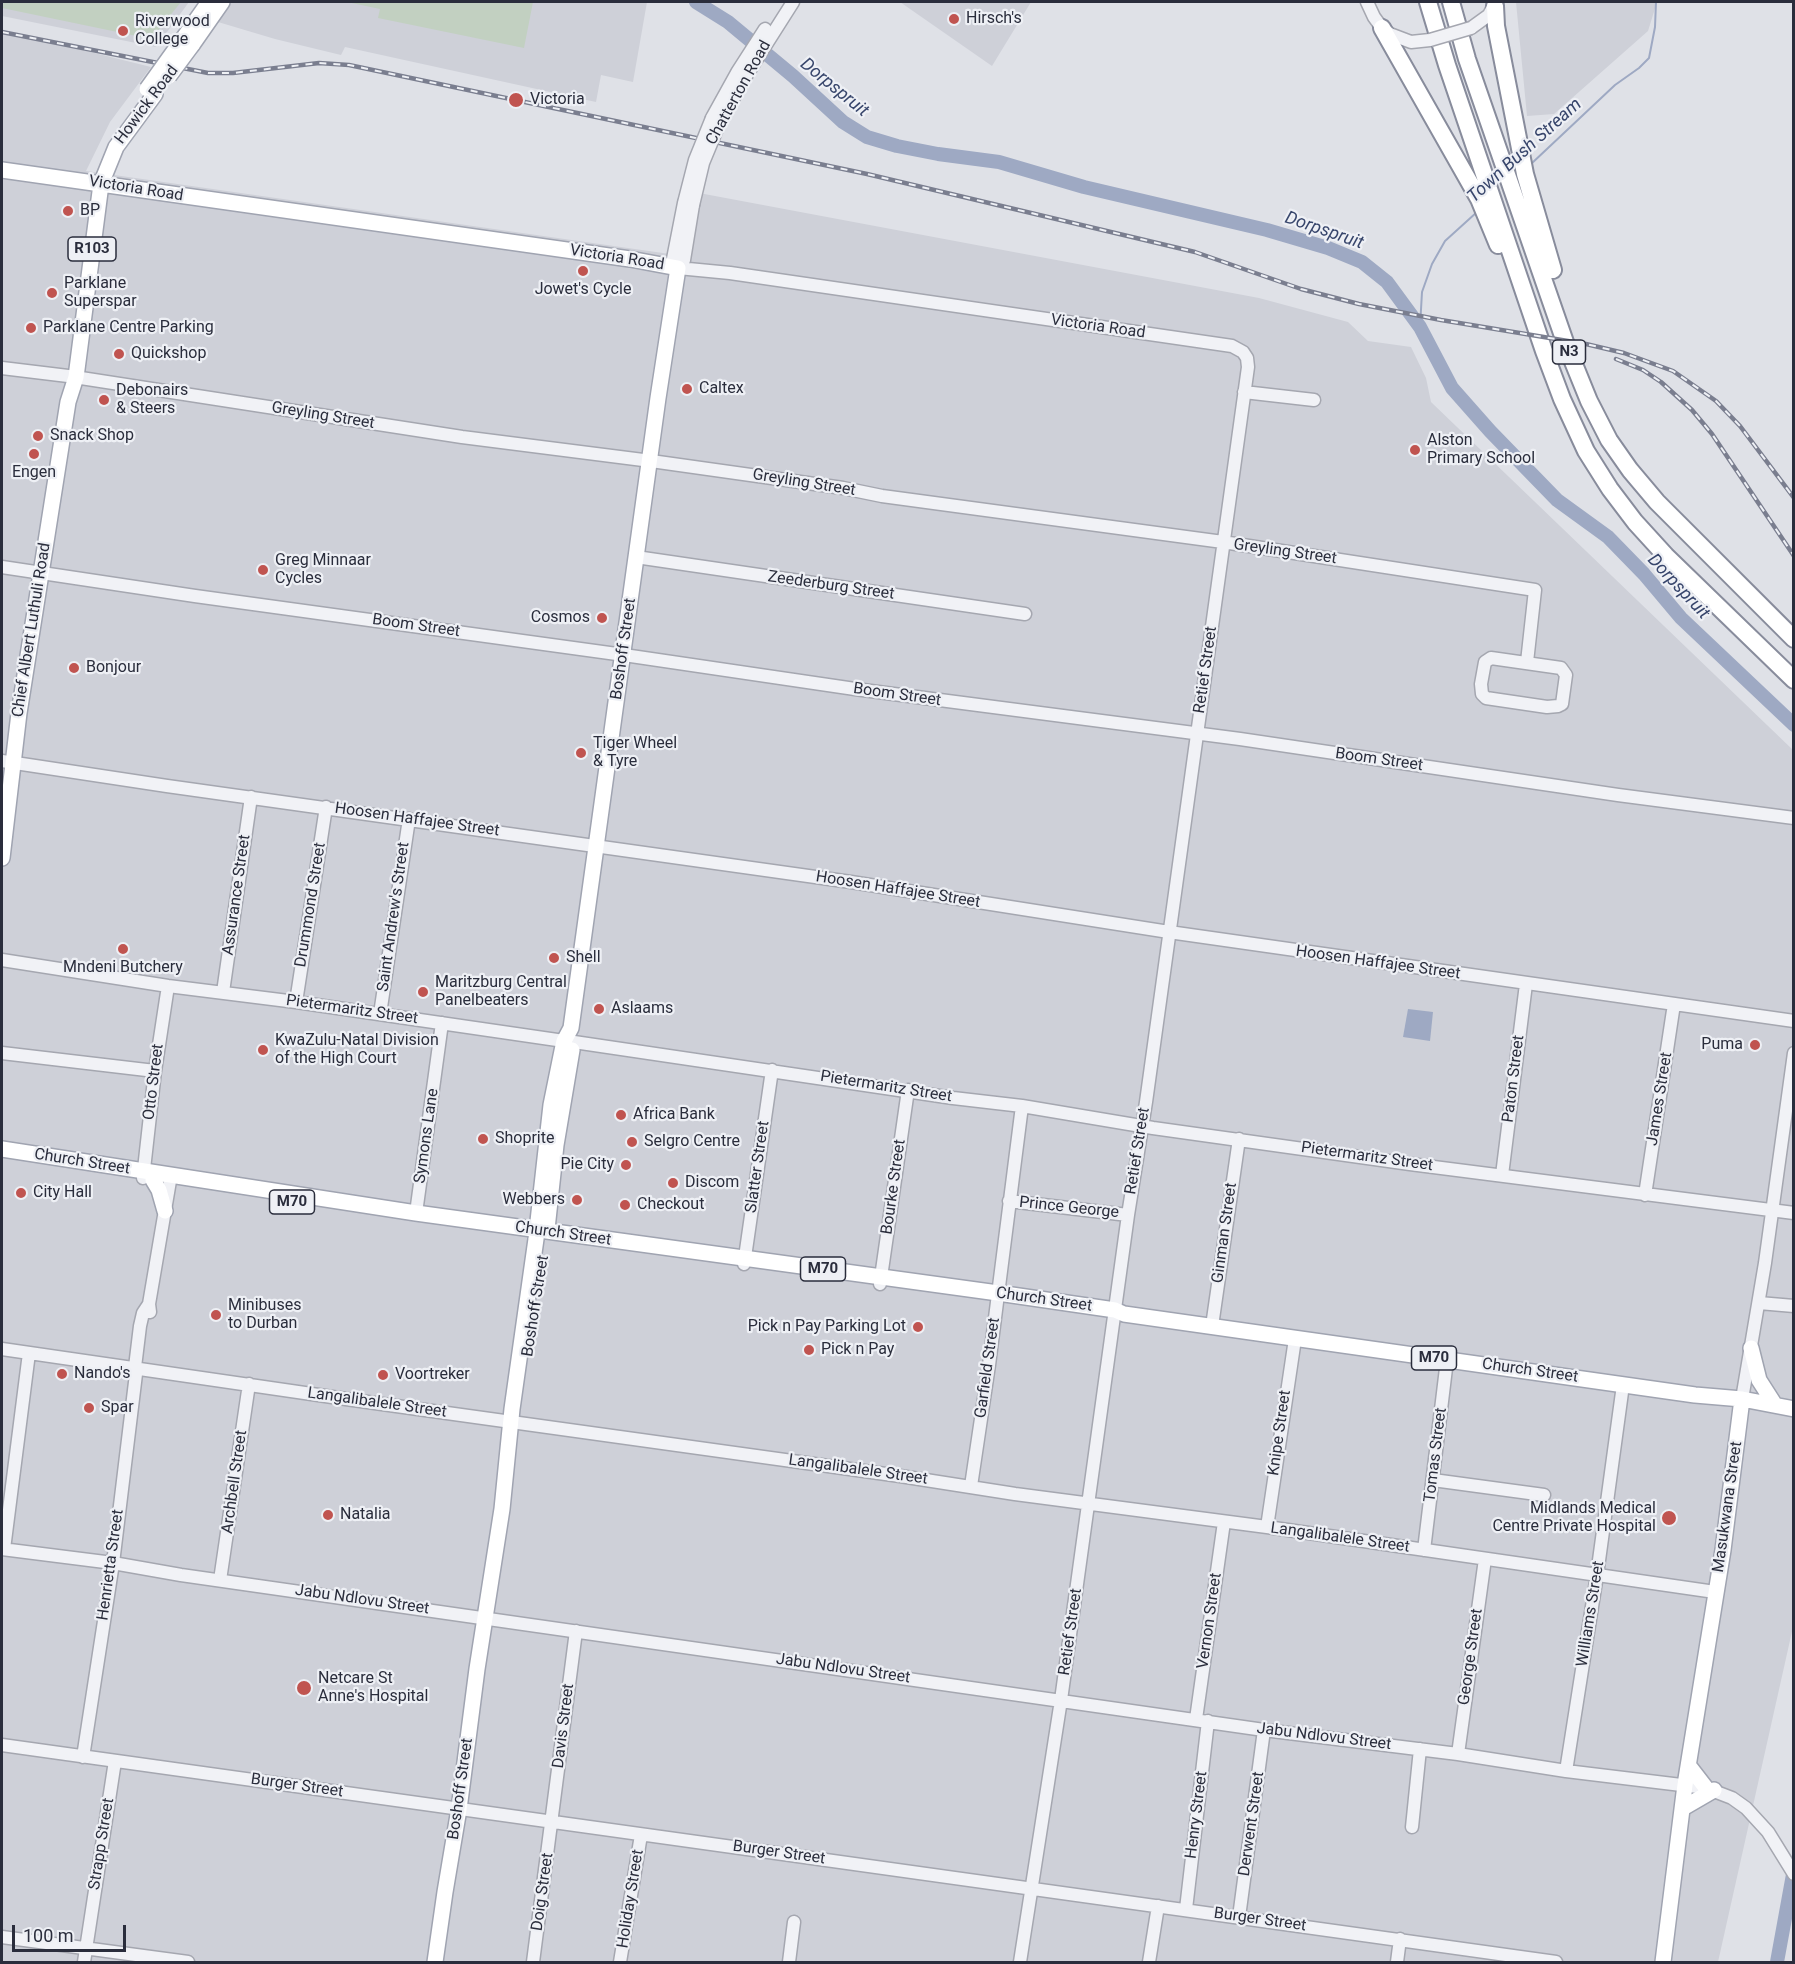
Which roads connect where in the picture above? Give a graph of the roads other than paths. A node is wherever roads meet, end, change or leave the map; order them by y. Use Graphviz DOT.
graph roads {
  1 [pos="208,2"];
  2 [pos="222,2"];
  3 [pos="783,2"];
  4 [pos="793,2"];
  5 [pos="1367,2"];
  6 [pos="1428,2"];
  7 [pos="1451,2"];
  8 [pos="1495,4"];
  9 [pos="1382,28"];
  10 [pos="770,29"];
  11 [pos="189,40"];
  12 [pos="2,170"];
  13 [pos="1518,176"];
  14 [pos="97,183"];
  15 [pos="1488,201"];
  16 [pos="678,262"];
  17 [pos="1232,346"];
  18 [pos="2,368"];
  19 [pos="72,377"];
  20 [pos="1244,392"];
  21 [pos="1314,400"];
  22 [pos="651,461"];
  23 [pos="1223,542"];
  24 [pos="636,557"];
  25 [pos="2,567"];
  26 [pos="40,573"];
  27 [pos="1025,614"];
  28 [pos="1794,639"];
  29 [pos="624,655"];
  30 [pos="1527,662"];
  31 [pos="1794,680"];
  32 [pos="1197,734"];
  33 [pos="7,762"];
  34 [pos="251,797"];
  35 [pos="326,807"];
  36 [pos="1794,818"];
  37 [pos="409,819"];
  38 [pos="596,846"];
  39 [pos="2,858"];
  40 [pos="1169,932"];
  41 [pos="2,960"];
  42 [pos="1526,984"];
  43 [pos="168,986"];
  44 [pos="223,992"];
  45 [pos="296,1002"];
  46 [pos="1674,1004"];
  47 [pos="380,1014"];
  48 [pos="1794,1022"];
  49 [pos="442,1023"];
  50 [pos="569,1038"];
  51 [pos="2,1053"];
  52 [pos="1794,1053"];
  53 [pos="772,1070"];
  54 [pos="155,1071"];
  55 [pos="908,1090"];
  56 [pos="1022,1106"];
  57 [pos="1142,1126"];
  58 [pos="1239,1139"];
  59 [pos="2,1149"];
  60 [pos="2,1159"];
  61 [pos="1502,1175"];
  62 [pos="146,1176"];
  63 [pos="171,1179"];
  64 [pos="1645,1195"];
  65 [pos="1009,1202"];
  66 [pos="165,1211"];
  67 [pos="1772,1211"];
  68 [pos="416,1213"];
  69 [pos="1794,1213"];
  70 [pos="1128,1215"];
  71 [pos="541,1235"];
  72 [pos="745,1261"];
  73 [pos="880,1280"];
  74 [pos="997,1297"];
  75 [pos="1759,1303"];
  76 [pos="149,1304"];
  77 [pos="1794,1306"];
  78 [pos="1118,1314"];
  79 [pos="1212,1326"];
  80 [pos="1295,1339"];
  81 [pos="144,1348"];
  82 [pos="1750,1348"];
  83 [pos="2,1349"];
  84 [pos="29,1353"];
  85 [pos="1447,1360"];
  86 [pos="137,1370"];
  87 [pos="159,1371"];
  88 [pos="249,1384"];
  89 [pos="1623,1385"];
  90 [pos="1742,1400"];
  91 [pos="1775,1405"];
  92 [pos="1794,1409"];
  93 [pos="514,1422"];
  94 [pos="1434,1480"];
  95 [pos="971,1486"];
  96 [pos="1544,1495"];
  97 [pos="1089,1504"];
  98 [pos="1224,1522"];
  99 [pos="1267,1527"];
  100 [pos="3,1549"];
  101 [pos="1424,1550"];
  102 [pos="1485,1559"];
  103 [pos="112,1563"];
  104 [pos="1597,1575"];
  105 [pos="220,1580"];
  106 [pos="1715,1592"];
  107 [pos="484,1618"];
  108 [pos="576,1631"];
  109 [pos="1061,1700"];
  110 [pos="1202,1720"];
  111 [pos="1264,1730"];
  112 [pos="2,1745"];
  113 [pos="1420,1749"];
  114 [pos="1458,1754"];
  115 [pos="83,1756"];
  116 [pos="115,1761"];
  117 [pos="1689,1766"];
  118 [pos="1566,1771"];
  119 [pos="1685,1785"];
  120 [pos="1710,1789"];
  121 [pos="1683,1808"];
  122 [pos="459,1809"];
  123 [pos="552,1822"];
  124 [pos="1412,1827"];
  125 [pos="641,1835"];
  126 [pos="1794,1874"];
  127 [pos="1032,1888"];
  128 [pos="1158,1906"];
  129 [pos="1186,1909"];
  130 [pos="1239,1917"];
  131 [pos="794,1922"];
  132 [pos="2,1937"];
  133 [pos="1400,1939"];
  134 [pos="86,1948"];
  135 [pos="84,1962"];
  136 [pos="188,1962"];
  137 [pos="435,1962"];
  138 [pos="533,1962"];
  139 [pos="621,1962"];
  140 [pos="789,1962"];
  141 [pos="1020,1962"];
  142 [pos="1149,1962"];
  143 [pos="1397,1962"];
  144 [pos="1556,1962"];
  145 [pos="1663,1962"];
  1 -- 11 [label="main road, Howick Road / R103"];
  2 -- 11 [label="main road, Howick Road / R103"];
  3 -- 10 [label="street, Chatterton Road"];
  4 -- 10 [label="street, Chatterton Road"];
  5 -- 9 [label="street"];
  6 -- 15 [label="highway"];
  7 -- 13 [label="highway"];
  8 -- 9 [label="street, bridge"];
  8 -- 13 [label="highway"];
  9 -- 15 [label="highway"];
  10 -- 16 [label="street, Chatterton Road, bridge"];
  11 -- 14 [label="main road, Howick Road / R103, bridge"];
  12 -- 14 [label="main road, Victoria Road"];
  13 -- 28 [label="highway"];
  14 -- 16 [label="main road, Victoria Road"];
  14 -- 19 [label="main road, Chief Albert Luthuli Road / R103"];
  15 -- 31 [label="highway, N3"];
  16 -- 17 [label="street, Victoria Road"];
  16 -- 22 [label="main road, Boshoff Street"];
  17 -- 20 [label="street, Retief Street"];
  18 -- 19 [label="street, Greyling Street"];
  19 -- 22 [label="street, Greyling Street"];
  19 -- 26 [label="main road, Chief Albert Luthuli Road / R103"];
  20 -- 21 [label="street"];
  20 -- 23 [label="street, Retief Street"];
  22 -- 23 [label="street, Greyling Street"];
  22 -- 24 [label="main road, Boshoff Street"];
  23 -- 30 [label="street, Greyling Street"];
  23 -- 32 [label="street, Retief Street"];
  24 -- 27 [label="street, Zeederburg Street"];
  24 -- 29 [label="main road, Boshoff Street"];
  25 -- 26 [label="street, Boom Street"];
  26 -- 29 [label="street, Boom Street"];
  26 -- 33 [label="main road, Chief Albert Luthuli Road / R103"];
  29 -- 32 [label="street, Boom Street"];
  29 -- 38 [label="main road, Boshoff Street"];
  30 -- 30 [label="street"];
  32 -- 36 [label="street, Boom Street"];
  32 -- 40 [label="street, Retief Street"];
  33 -- 34 [label="street, Hoosen Haffajee Street"];
  33 -- 39 [label="main road, Chief Albert Luthuli Road / R103"];
  34 -- 35 [label="street, Hoosen Haffajee Street"];
  34 -- 44 [label="street, Assurance Street"];
  35 -- 37 [label="street, Hoosen Haffajee Street"];
  35 -- 45 [label="street, Drummond Street"];
  37 -- 38 [label="street, Hoosen Haffajee Street"];
  37 -- 47 [label="street, Saint Andrew's Street"];
  38 -- 40 [label="street, Hoosen Haffajee Street"];
  38 -- 50 [label="main road, Boshoff Street"];
  40 -- 42 [label="street, Hoosen Haffajee Street"];
  40 -- 57 [label="street, Retief Street"];
  41 -- 43 [label="street, Pietermaritz Street"];
  42 -- 46 [label="street, Hoosen Haffajee Street"];
  42 -- 61 [label="street, Paton Street"];
  43 -- 44 [label="street, Pietermaritz Street"];
  43 -- 54 [label="street, Otto Street"];
  44 -- 45 [label="street, Pietermaritz Street"];
  45 -- 47 [label="street, Pietermaritz Street"];
  46 -- 48 [label="street, Hoosen Haffajee Street"];
  46 -- 64 [label="street, James Street"];
  47 -- 49 [label="street, Pietermaritz Street"];
  49 -- 50 [label="street, Pietermaritz Street"];
  49 -- 68 [label="street, Symons Lane"];
  50 -- 53 [label="street, Pietermaritz Street"];
  50 -- 71 [label="main road, Boshoff Street"];
  51 -- 54 [label="street"];
  52 -- 67 [label="street, Masukwana Street"];
  53 -- 55 [label="street, Pietermaritz Street"];
  53 -- 72 [label="street, Slatter Street"];
  54 -- 62 [label="street, Otto Street"];
  55 -- 56 [label="street, Pietermaritz Street"];
  55 -- 73 [label="street, Bourke Street"];
  56 -- 57 [label="street, Pietermaritz Street"];
  56 -- 65 [label="street, Garfield Street"];
  57 -- 58 [label="street, Pietermaritz Street"];
  57 -- 70 [label="street, Retief Street"];
  58 -- 61 [label="street, Pietermaritz Street"];
  58 -- 79 [label="street, Ginman Street"];
  59 -- 62 [label="main road, Church Street / M70"];
  60 -- 62 [label="main road, Church Street / M70"];
  61 -- 64 [label="street, Pietermaritz Street"];
  62 -- 63 [label="main road, Church Street / M70"];
  62 -- 66 [label="main road"];
  63 -- 66 [label="street, Henrietta Street"];
  63 -- 68 [label="main road, Church Street / M70"];
  63 -- 71 [label="main road, Church Street / M70"];
  64 -- 67 [label="street, Pietermaritz Street"];
  65 -- 70 [label="street, Prince George"];
  65 -- 74 [label="street, Garfield Street"];
  66 -- 76 [label="street, Henrietta Street"];
  67 -- 69 [label="street, Pietermaritz Street"];
  67 -- 75 [label="street, Masukwana Street"];
  68 -- 71 [label="main road, Church Street / M70"];
  70 -- 78 [label="street, Retief Street"];
  71 -- 72 [label="main road, Church Street / M70"];
  71 -- 93 [label="main road, Boshoff Street"];
  72 -- 73 [label="main road, Church Street / M70"];
  73 -- 74 [label="main road, Church Street / M70"];
  74 -- 78 [label="main road, Church Street / M70"];
  74 -- 95 [label="street, Garfield Street"];
  75 -- 77 [label="street"];
  75 -- 82 [label="street, Masukwana Street"];
  76 -- 81 [label="street, Henrietta Street"];
  76 -- 86 [label="street, Henrietta Street"];
  78 -- 79 [label="main road, Church Street / M70"];
  78 -- 97 [label="street, Retief Street"];
  79 -- 80 [label="main road, Church Street / M70"];
  80 -- 85 [label="main road, Church Street / M70"];
  80 -- 99 [label="street, Knipe Street"];
  81 -- 86 [label="street, Henrietta Street"];
  81 -- 87 [label="street"];
  82 -- 90 [label="street, Masukwana Street"];
  82 -- 91 [label="main road"];
  83 -- 84 [label="street, Langalibalele Street"];
  84 -- 86 [label="street, Langalibalele Street"];
  84 -- 100 [label="street"];
  85 -- 89 [label="main road, Church Street / M70"];
  85 -- 94 [label="street, Tomas Street"];
  86 -- 87 [label="street, Langalibalele Street"];
  86 -- 103 [label="street, Henrietta Street"];
  87 -- 88 [label="street, Langalibalele Street"];
  88 -- 93 [label="street, Langalibalele Street"];
  88 -- 105 [label="street, Archbell Street"];
  89 -- 90 [label="main road, Church Street / M70"];
  89 -- 104 [label="street, Williams Street"];
  90 -- 91 [label="main road, Church Street / M70"];
  90 -- 106 [label="main road, Masukwana Street"];
  91 -- 92 [label="main road, Church Street / M70"];
  93 -- 95 [label="street, Langalibalele Street"];
  93 -- 107 [label="main road, Boshoff Street"];
  94 -- 96 [label="street"];
  94 -- 101 [label="street, Tomas Street"];
  95 -- 97 [label="street, Langalibalele Street"];
  97 -- 98 [label="street, Langalibalele Street"];
  97 -- 109 [label="street, Retief Street"];
  98 -- 99 [label="street, Langalibalele Street"];
  98 -- 110 [label="street, Vernon Street"];
  99 -- 101 [label="street, Langalibalele Street"];
  100 -- 103 [label="street, Jabu Ndlovu Street"];
  101 -- 102 [label="street, Langalibalele Street"];
  102 -- 104 [label="street, Langalibalele Street"];
  102 -- 114 [label="street, George Street"];
  103 -- 105 [label="street, Jabu Ndlovu Street"];
  103 -- 115 [label="street, Henrietta Street"];
  104 -- 106 [label="street, Langalibalele Street"];
  104 -- 118 [label="street, Williams Street"];
  105 -- 107 [label="street, Jabu Ndlovu Street"];
  106 -- 117 [label="main road, Masukwana Street"];
  107 -- 108 [label="street, Jabu Ndlovu Street"];
  107 -- 122 [label="main road, Boshoff Street"];
  108 -- 109 [label="street, Jabu Ndlovu Street"];
  108 -- 123 [label="street, Davis Street"];
  109 -- 110 [label="street, Jabu Ndlovu Street"];
  109 -- 127 [label="street, Retief Street"];
  110 -- 111 [label="street, Jabu Ndlovu Street"];
  110 -- 129 [label="street, Henry Street"];
  111 -- 113 [label="street, Jabu Ndlovu Street"];
  111 -- 130 [label="street, Derwent Street"];
  112 -- 115 [label="street, Burger Street"];
  113 -- 114 [label="street, Jabu Ndlovu Street"];
  113 -- 124 [label="street"];
  114 -- 118 [label="street, Jabu Ndlovu Street"];
  115 -- 116 [label="street, Burger Street"];
  116 -- 122 [label="street, Burger Street"];
  116 -- 134 [label="street, Strapp Street"];
  117 -- 119 [label="main road, Masukwana Street"];
  117 -- 120 [label="main road"];
  118 -- 119 [label="street, Jabu Ndlovu Street"];
  119 -- 120 [label="street, Jabu Ndlovu Street"];
  119 -- 121 [label="main road, Masukwana Street"];
  120 -- 121 [label="main road"];
  120 -- 126 [label="street, Jabu Ndlovu Street"];
  121 -- 145 [label="main road, Masukwana Street"];
  122 -- 123 [label="street, Burger Street"];
  122 -- 137 [label="main road, Boshoff Street"];
  123 -- 125 [label="street, Burger Street"];
  123 -- 138 [label="street, Doig Street"];
  125 -- 127 [label="street, Burger Street"];
  125 -- 139 [label="street, Holiday Street"];
  127 -- 128 [label="street, Burger Street"];
  127 -- 141 [label="street, Retief Street"];
  128 -- 129 [label="street, Burger Street"];
  128 -- 142 [label="street"];
  129 -- 130 [label="street, Burger Street"];
  130 -- 133 [label="street, Burger Street"];
  131 -- 140 [label="street"];
  132 -- 134 [label="street"];
  133 -- 143 [label="street"];
  133 -- 144 [label="street, Burger Street"];
  134 -- 135 [label="street, Strapp Street"];
  134 -- 136 [label="street"];
}
